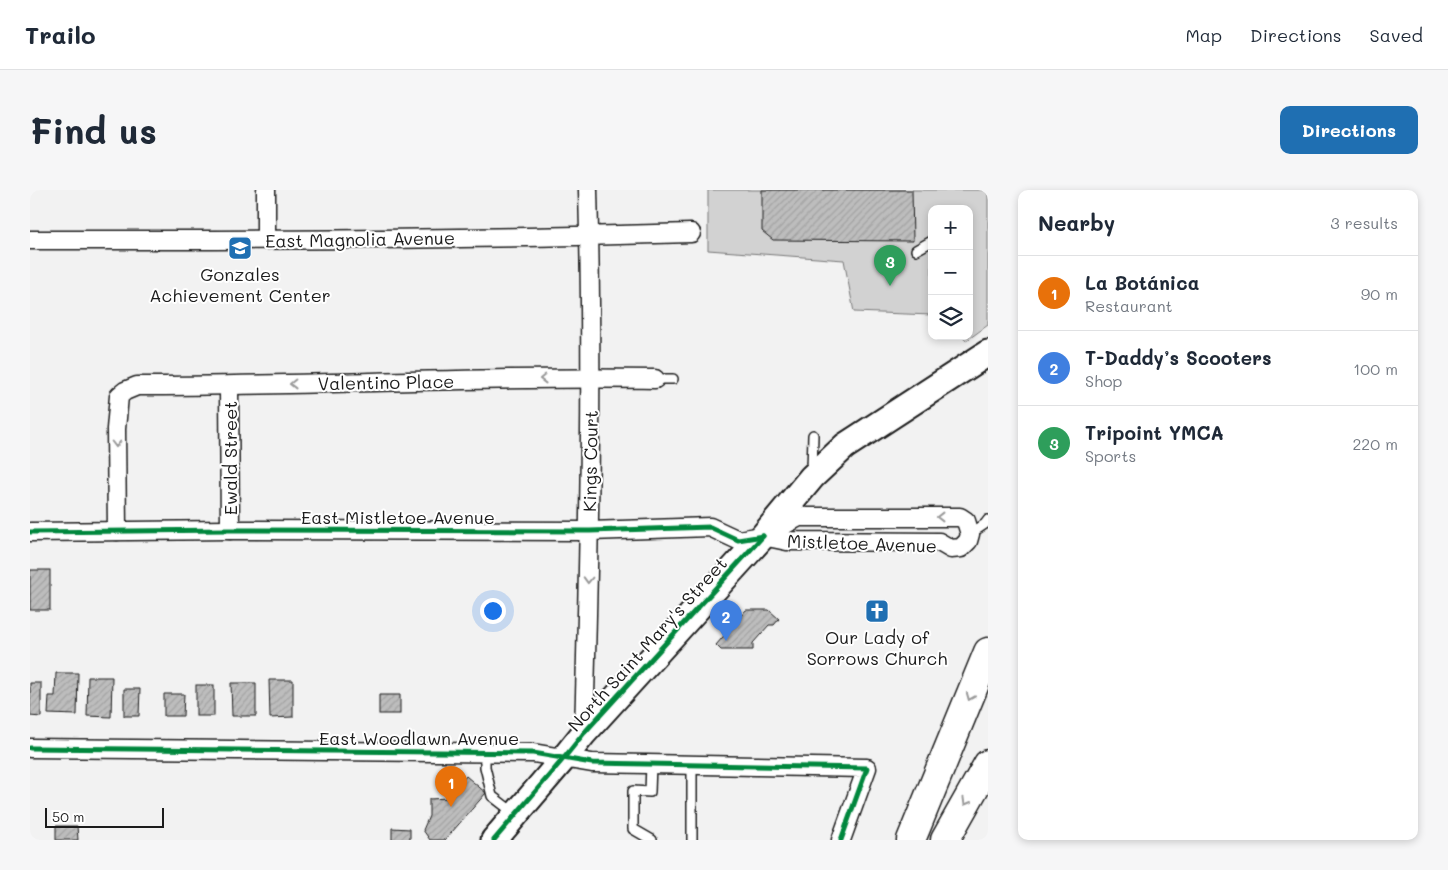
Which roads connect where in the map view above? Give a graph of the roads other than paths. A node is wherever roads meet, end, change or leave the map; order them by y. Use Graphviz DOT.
graph roads {
  1 [pos="266,190"];
  2 [pos="588,190"];
  3 [pos="691,233"];
  4 [pos="590,236"];
  5 [pos="30,240"];
  6 [pos="266,240"];
  7 [pos="928,243"];
  8 [pos="916,250"];
  9 [pos="988,353"];
  10 [pos="591,378"];
  11 [pos="655,379"];
  12 [pos="673,379"];
  13 [pos="229,386"];
  14 [pos="813,435"];
  15 [pos="812,477"];
  16 [pos="988,520"];
  17 [pos="230,530"];
  18 [pos="117,531"];
  19 [pos="590,531"];
  20 [pos="30,532"];
  21 [pos="970,534"];
  22 [pos="763,536"];
  23 [pos="988,652"];
  24 [pos="584,732"];
  25 [pos="30,748"];
  26 [pos="485,752"];
  27 [pos="564,758"];
  28 [pos="651,764"];
  29 [pos="988,764"];
  30 [pos="692,765"];
  31 [pos="516,814"];
  32 [pos="494,840"];
  33 [pos="652,840"];
  34 [pos="692,840"];
  35 [pos="841,840"];
  36 [pos="911,840"];
  37 [pos="945,840"];
  1 -- 6 [label="street"];
  2 -- 4 [label="street, Kings Court"];
  3 -- 4 [label="street, East Magnolia Avenue"];
  4 -- 6 [label="street, East Magnolia Avenue"];
  4 -- 10 [label="street, Kings Court"];
  5 -- 6 [label="street, East Magnolia Avenue"];
  7 -- 8 [label="lane"];
  9 -- 15 [label="main road, North Saint Mary's Street"];
  10 -- 11 [label="street, Valentino Place"];
  10 -- 13 [label="street, Valentino Place, one-way"];
  10 -- 19 [label="street, Kings Court"];
  11 -- 12 [label="lane"];
  13 -- 17 [label="street, Ewald Street"];
  13 -- 18 [label="street, Valentino Place, one-way"];
  14 -- 15 [label="lane"];
  15 -- 22 [label="main road, North Saint Mary's Street"];
  16 -- 21 [label="lane"];
  17 -- 18 [label="street, East Mistletoe Avenue"];
  17 -- 19 [label="street, East Mistletoe Avenue"];
  18 -- 20 [label="street, East Mistletoe Avenue"];
  19 -- 22 [label="street, East Mistletoe Avenue"];
  19 -- 24 [label="street, Kings Court, one-way"];
  21 -- 22 [label="street, Mistletoe Avenue"];
  21 -- 22 [label="street, Mistletoe Avenue, one-way"];
  22 -- 24 [label="main road, North Saint Mary's Street"];
  23 -- 36 [label="highway, one-way"];
  24 -- 27 [label="main road, North Saint Mary's Street"];
  25 -- 26 [label="street, East Woodlawn Avenue"];
  26 -- 27 [label="street, East Woodlawn Avenue"];
  26 -- 31 [label="lane"];
  27 -- 28 [label="street, East Woodlawn Avenue"];
  27 -- 31 [label="main road, North Saint Mary's Street"];
  28 -- 30 [label="street, East Woodlawn Avenue"];
  28 -- 33 [label="lane"];
  29 -- 37 [label="highway, one-way"];
  30 -- 34 [label="lane"];
  30 -- 35 [label="street, East Woodlawn Avenue"];
  31 -- 32 [label="main road, North Saint Mary's Street"];
}
